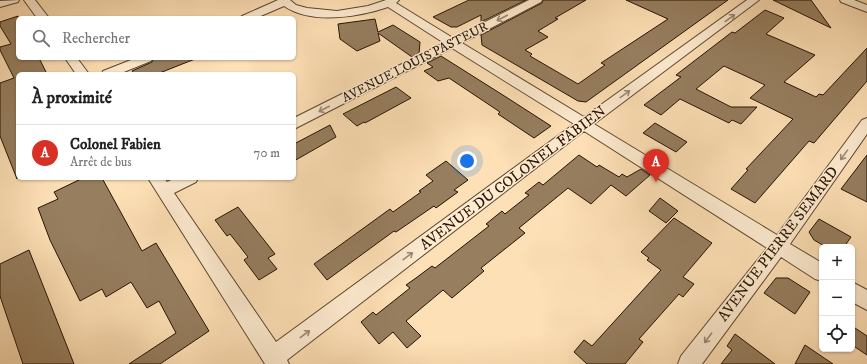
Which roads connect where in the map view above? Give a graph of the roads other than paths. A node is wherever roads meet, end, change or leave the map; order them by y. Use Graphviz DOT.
graph roads {
  1 [pos="14,0"];
  2 [pos="29,0"];
  3 [pos="537,0"];
  4 [pos="754,0"];
  5 [pos="845,0"];
  6 [pos="284,1"];
  7 [pos="391,2"];
  8 [pos="0,4"];
  9 [pos="867,10"];
  10 [pos="41,16"];
  11 [pos="250,16"];
  12 [pos="451,44"];
  13 [pos="72,60"];
  14 [pos="142,60"];
  15 [pos="82,72"];
  16 [pos="113,72"];
  17 [pos="296,123"];
  18 [pos="867,123"];
  19 [pos="584,124"];
  20 [pos="180,180"];
  21 [pos="161,184"];
  22 [pos="779,246"];
  23 [pos="819,271"];
  24 [pos="855,293"];
  25 [pos="867,301"];
  26 [pos="276,361"];
  27 [pos="689,364"];
  1 -- 8 [label="street"];
  2 -- 10 [label="street"];
  3 -- 12 [label="street, AVENUE LOUIS PASTEUR, one-way"];
  19 -- 4 [label="street, AVENUE DU COLONEL FABIEN, one-way"];
  5 -- 9 [label="street"];
  6 -- 7 [label="street"];
  6 -- 11 [label="street"];
  7 -- 12 [label="street"];
  12 -- 17 [label="street, AVENUE LOUIS PASTEUR, one-way"];
  12 -- 19 [label="street"];
  13 -- 15 [label="street"];
  14 -- 16 [label="street"];
  18 -- 22 [label="street, AVENUE PIERRE SEMARD, one-way"];
  19 -- 22 [label="street"];
  26 -- 19 [label="street, AVENUE DU COLONEL FABIEN, one-way"];
  20 -- 21 [label="street"];
  21 -- 26 [label="street"];
  22 -- 23 [label="street"];
  22 -- 27 [label="street, AVENUE PIERRE SEMARD, one-way"];
  24 -- 25 [label="street"];
}
